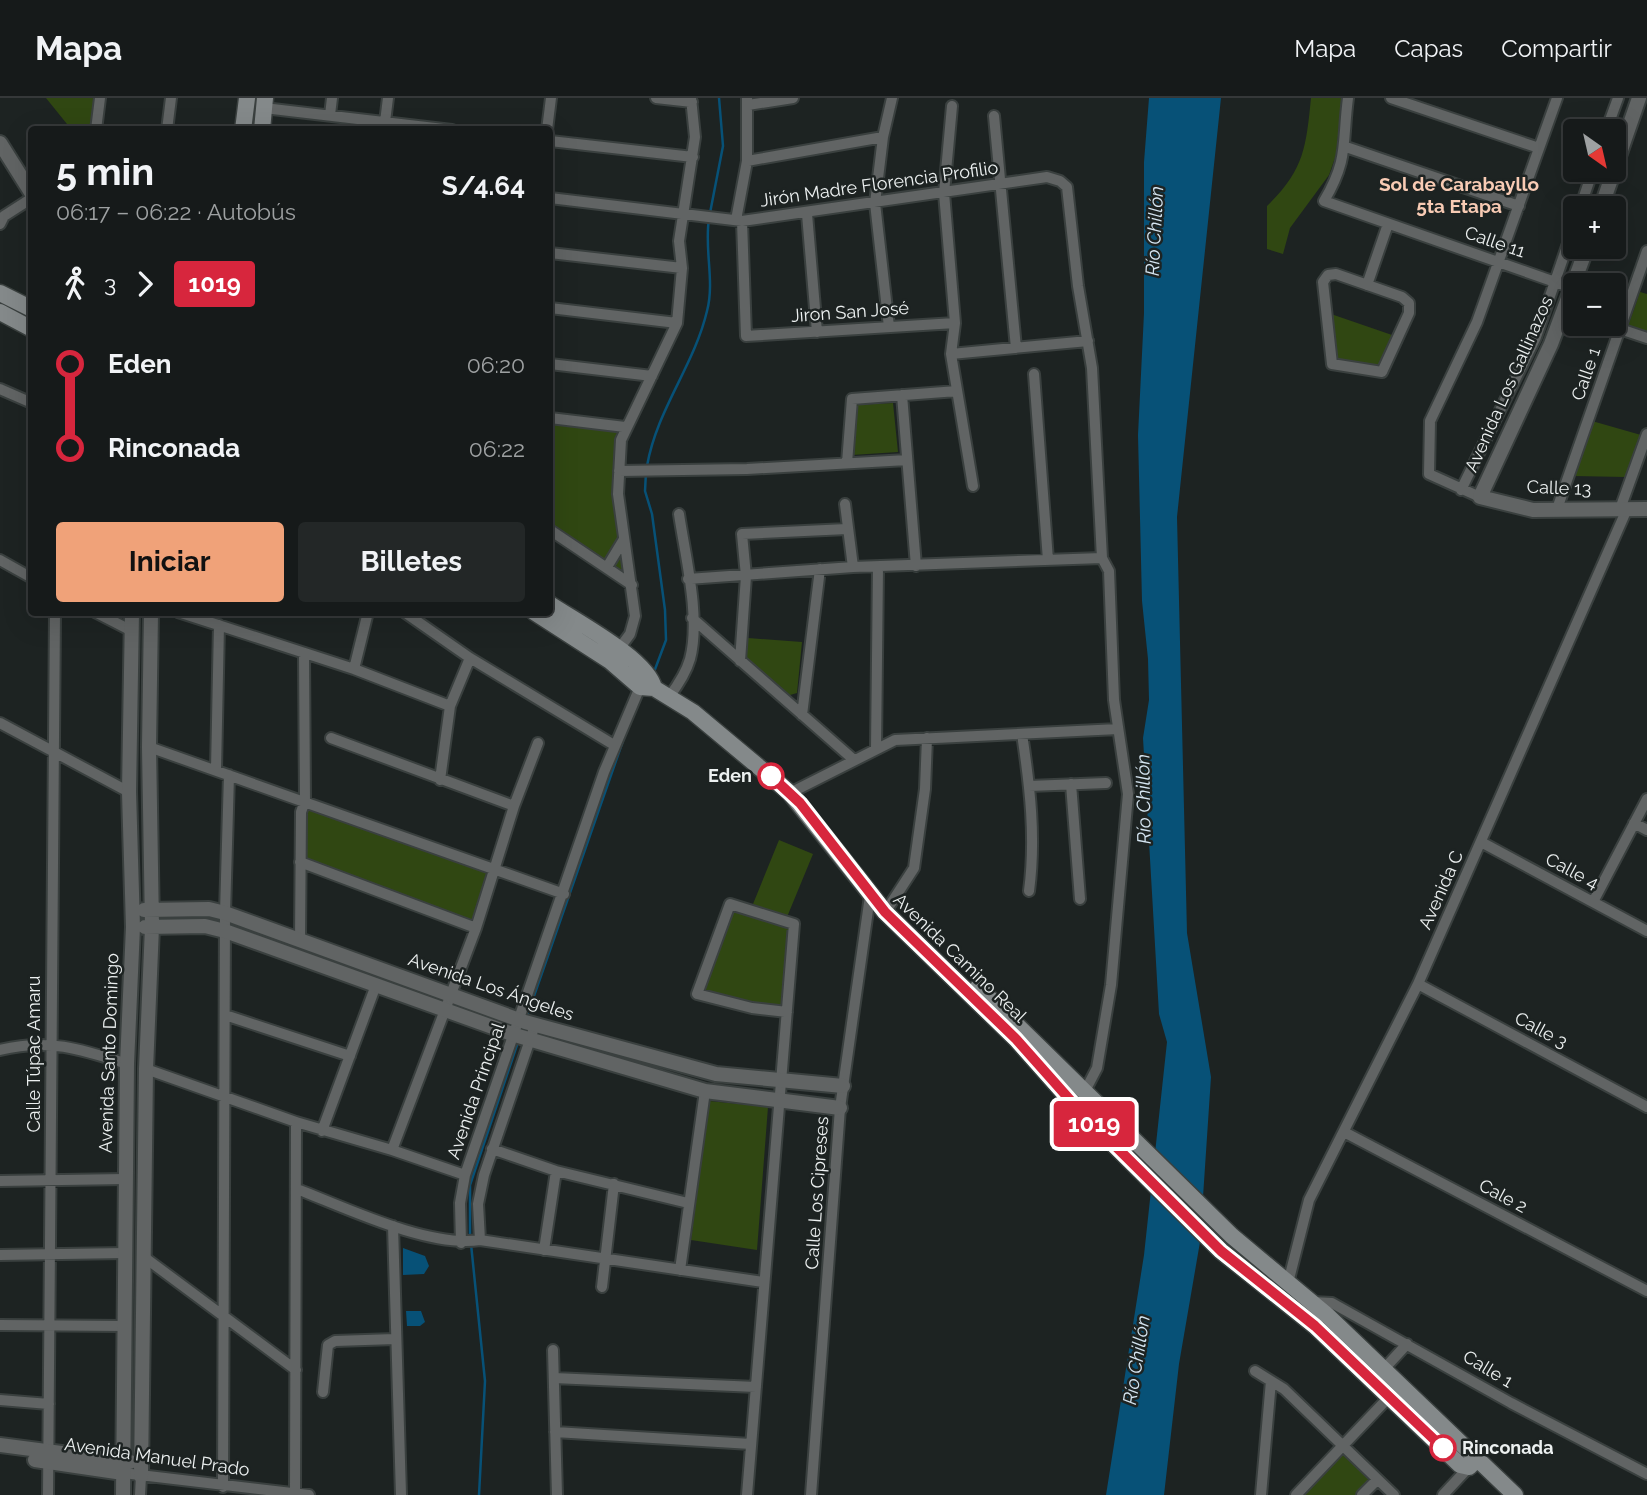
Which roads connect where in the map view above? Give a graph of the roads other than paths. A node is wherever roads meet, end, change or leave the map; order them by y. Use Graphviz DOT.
graph roads {
  1 [pos="100,98"];
  2 [pos="171,98"];
  3 [pos="247,98"];
  4 [pos="332,98"];
  5 [pos="388,98"];
  6 [pos="551,98"];
  7 [pos="656,98"];
  8 [pos="793,98"];
  9 [pos="892,98"];
  10 [pos="1348,98"];
  11 [pos="1391,98"];
  12 [pos="1557,98"];
  13 [pos="1618,98"];
  14 [pos="1639,98"];
  15 [pos="691,100"];
  16 [pos="748,101"];
  17 [pos="265,103"];
  18 [pos="953,106"];
  19 [pos="330,116"];
  20 [pos="994,116"];
  21 [pos="1610,119"];
  22 [pos="385,122"];
  23 [pos="96,126"];
  24 [pos="168,126"];
  25 [pos="244,126"];
  26 [pos="262,126"];
  27 [pos="418,126"];
  28 [pos="548,126"];
  29 [pos="883,137"];
  30 [pos="553,141"];
  31 [pos="0,144"];
  32 [pos="1346,147"];
  33 [pos="1539,148"];
  34 [pos="693,157"];
  35 [pos="747,161"];
  36 [pos="1003,184"];
  37 [pos="28,190"];
  38 [pos="944,193"];
  39 [pos="1605,196"];
  40 [pos="553,198"];
  41 [pos="28,199"];
  42 [pos="875,203"];
  43 [pos="1519,206"];
  44 [pos="682,213"];
  45 [pos="807,214"];
  46 [pos="1,218"];
  47 [pos="739,221"];
  48 [pos="1388,224"];
  49 [pos="1647,251"];
  50 [pos="553,253"];
  51 [pos="1563,259"];
  52 [pos="1499,262"];
  53 [pos="682,268"];
  54 [pos="1556,282"];
  55 [pos="1563,284"];
  56 [pos="1367,285"];
  57 [pos="1635,285"];
  58 [pos="1647,289"];
  59 [pos="0,293"];
  60 [pos="28,307"];
  61 [pos="1628,307"];
  62 [pos="553,308"];
  63 [pos="0,312"];
  64 [pos="1563,312"];
  65 [pos="1626,312"];
  66 [pos="677,323"];
  67 [pos="955,323"];
  68 [pos="28,327"];
  69 [pos="889,327"];
  70 [pos="1626,331"];
  71 [pos="817,332"];
  72 [pos="1618,336"];
  73 [pos="1647,338"];
  74 [pos="1088,341"];
  75 [pos="1016,348"];
  76 [pos="951,354"];
  77 [pos="553,364"];
  78 [pos="1034,374"];
  79 [pos="652,376"];
  80 [pos="0,388"];
  81 [pos="957,391"];
  82 [pos="902,395"];
  83 [pos="28,401"];
  84 [pos="553,418"];
  85 [pos="625,427"];
  86 [pos="1647,434"];
  87 [pos="907,460"];
  88 [pos="847,463"];
  89 [pos="619,471"];
  90 [pos="973,486"];
  91 [pos="1461,490"];
  92 [pos="1480,497"];
  93 [pos="845,504"];
  94 [pos="1558,509"];
  95 [pos="1624,509"];
  96 [pos="1647,509"];
  97 [pos="679,514"];
  98 [pos="847,529"];
  99 [pos="553,532"];
  100 [pos="624,539"];
  101 [pos="1102,558"];
  102 [pos="0,560"];
  103 [pos="1048,560"];
  104 [pos="916,566"];
  105 [pos="607,567"];
  106 [pos="853,567"];
  107 [pos="878,567"];
  108 [pos="820,569"];
  109 [pos="28,576"];
  110 [pos="746,576"];
  111 [pos="688,579"];
  112 [pos="632,585"];
  113 [pos="553,606"];
  114 [pos="55,616"];
  115 [pos="103,616"];
  116 [pos="132,616"];
  117 [pos="152,616"];
  118 [pos="191,616"];
  119 [pos="367,616"];
  120 [pos="410,616"];
  121 [pos="542,616"];
  122 [pos="692,618"];
  123 [pos="219,625"];
  124 [pos="132,631"];
  125 [pos="304,653"];
  126 [pos="615,655"];
  127 [pos="470,658"];
  128 [pos="740,661"];
  129 [pos="354,669"];
  130 [pos="647,687"];
  131 [pos="669,697"];
  132 [pos="450,706"];
  133 [pos="802,715"];
  134 [pos="0,723"];
  135 [pos="1118,729"];
  136 [pos="1022,734"];
  137 [pos="331,738"];
  138 [pos="927,738"];
  139 [pos="537,743"];
  140 [pos="614,745"];
  141 [pos="149,747"];
  142 [pos="876,749"];
  143 [pos="54,753"];
  144 [pos="854,760"];
  145 [pos="216,771"];
  146 [pos="229,775"];
  147 [pos="440,779"];
  148 [pos="1071,783"];
  149 [pos="1106,783"];
  150 [pos="1029,786"];
  151 [pos="129,792"];
  152 [pos="795,798"];
  153 [pos="1647,799"];
  154 [pos="305,801"];
  155 [pos="514,806"];
  156 [pos="1634,823"];
  157 [pos="1647,830"];
  158 [pos="1481,842"];
  159 [pos="300,862"];
  160 [pos="494,869"];
  161 [pos="1029,891"];
  162 [pos="564,894"];
  163 [pos="870,896"];
  164 [pos="1080,899"];
  165 [pos="1593,902"];
  166 [pos="890,905"];
  167 [pos="152,910"];
  168 [pos="132,911"];
  169 [pos="225,913"];
  170 [pos="133,927"];
  171 [pos="152,927"];
  172 [pos="476,928"];
  173 [pos="225,931"];
  174 [pos="1647,931"];
  175 [pos="300,940"];
  176 [pos="1418,984"];
  177 [pos="376,985"];
  178 [pos="450,995"];
  179 [pos="444,1010"];
  180 [pos="787,1012"];
  181 [pos="225,1015"];
  182 [pos="520,1020"];
  183 [pos="535,1025"];
  184 [pos="522,1037"];
  185 [pos="52,1045"];
  186 [pos="0,1050"];
  187 [pos="350,1056"];
  188 [pos="127,1064"];
  189 [pos="146,1069"];
  190 [pos="781,1082"];
  191 [pos="843,1086"];
  192 [pos="705,1091"];
  193 [pos="1088,1094"];
  194 [pos="226,1097"];
  195 [pos="778,1100"];
  196 [pos="1647,1107"];
  197 [pos="840,1108"];
  198 [pos="296,1122"];
  199 [pos="322,1131"];
  200 [pos="1344,1132"];
  201 [pos="492,1149"];
  202 [pos="392,1150"];
  203 [pos="556,1171"];
  204 [pos="465,1175"];
  205 [pos="51,1180"];
  206 [pos="125,1180"];
  207 [pos="0,1181"];
  208 [pos="614,1184"];
  209 [pos="297,1189"];
  210 [pos="688,1203"];
  211 [pos="393,1226"];
  212 [pos="480,1240"];
  213 [pos="461,1243"];
  214 [pos="544,1251"];
  215 [pos="125,1253"];
  216 [pos="50,1254"];
  217 [pos="0,1255"];
  218 [pos="144,1257"];
  219 [pos="607,1259"];
  220 [pos="680,1270"];
  221 [pos="764,1282"];
  222 [pos="1288,1283"];
  223 [pos="602,1287"];
  224 [pos="1647,1291"];
  225 [pos="1310,1302"];
  226 [pos="223,1315"];
  227 [pos="0,1325"];
  228 [pos="50,1325"];
  229 [pos="125,1326"];
  230 [pos="396,1339"];
  231 [pos="1408,1344"];
  232 [pos="553,1350"];
  233 [pos="1384,1369"];
  234 [pos="296,1370"];
  235 [pos="1255,1371"];
  236 [pos="554,1378"];
  237 [pos="1271,1381"];
  238 [pos="756,1387"];
  239 [pos="323,1392"];
  240 [pos="1390,1396"];
  241 [pos="0,1400"];
  242 [pos="49,1404"];
  243 [pos="555,1433"];
  244 [pos="0,1444"];
  245 [pos="751,1444"];
  246 [pos="1341,1446"];
  247 [pos="0,1454"];
  248 [pos="49,1457"];
  249 [pos="1473,1463"];
  250 [pos="123,1467"];
  251 [pos="141,1470"];
  252 [pos="1647,1474"];
  253 [pos="1377,1480"];
  254 [pos="223,1487"];
  255 [pos="264,1493"];
  256 [pos="295,1494"];
  257 [pos="48,1495"];
  258 [pos="123,1495"];
  259 [pos="140,1495"];
  260 [pos="309,1495"];
  261 [pos="401,1495"];
  262 [pos="557,1495"];
  263 [pos="747,1495"];
  264 [pos="811,1495"];
  265 [pos="1261,1495"];
  266 [pos="1296,1495"];
  267 [pos="1362,1495"];
  268 [pos="1394,1495"];
  269 [pos="1443,1495"];
  270 [pos="1515,1495"];
  1 -- 23 [label="street"];
  2 -- 24 [label="street"];
  3 -- 25 [label="main road"];
  4 -- 19 [label="street"];
  5 -- 22 [label="street"];
  6 -- 28 [label="street"];
  7 -- 15 [label="street"];
  8 -- 16 [label="street"];
  9 -- 29 [label="street"];
  10 -- 32 [label="street"];
  11 -- 33 [label="street"];
  12 -- 33 [label="street"];
  13 -- 21 [label="street"];
  14 -- 39 [label="street"];
  15 -- 34 [label="street"];
  16 -- 35 [label="street"];
  17 -- 19 [label="street"];
  17 -- 26 [label="main road"];
  18 -- 38 [label="street"];
  19 -- 22 [label="street"];
  20 -- 36 [label="street"];
  22 -- 27 [label="street"];
  29 -- 35 [label="street"];
  29 -- 42 [label="street"];
  30 -- 34 [label="street"];
  31 -- 37 [label="street"];
  32 -- 43 [label="street"];
  32 -- 48 [label="street, Calle 11"];
  33 -- 43 [label="street"];
  34 -- 44 [label="street"];
  35 -- 47 [label="street"];
  36 -- 38 [label="street, Jirón Madre Florencia Profilio"];
  36 -- 74 [label="street, Jirón Madre Florencia Profilio"];
  36 -- 75 [label="street"];
  38 -- 42 [label="street, Jirón Madre Florencia Profilio"];
  38 -- 67 [label="street"];
  40 -- 44 [label="street, Jirón Madre Florencia Profilio"];
  41 -- 46 [label="street"];
  42 -- 45 [label="street, Jirón Madre Florencia Profilio"];
  42 -- 69 [label="street"];
  43 -- 52 [label="street"];
  44 -- 47 [label="street, Jirón Madre Florencia Profilio"];
  44 -- 53 [label="street"];
  45 -- 47 [label="street, Jirón Madre Florencia Profilio"];
  45 -- 71 [label="street"];
  47 -- 71 [label="street, Jiron San José"];
  48 -- 52 [label="street, Calle 11"];
  48 -- 56 [label="street"];
  49 -- 57 [label="street, Calle 1"];
  50 -- 53 [label="street"];
  51 -- 54 [label="street"];
  52 -- 54 [label="street, Calle 11"];
  52 -- 91 [label="street, Calle 13"];
  53 -- 66 [label="street"];
  54 -- 55 [label="street, Calle 11"];
  54 -- 91 [label="street"];
  56 -- 56 [label="street"];
  57 -- 58 [label="street"];
  57 -- 61 [label="street, Calle 1"];
  59 -- 60 [label="main road"];
  61 -- 65 [label="street, Calle 1"];
  62 -- 66 [label="street"];
  63 -- 68 [label="main road"];
  64 -- 92 [label="street, Avenida Los Gallinazos"];
  66 -- 79 [label="street"];
  67 -- 69 [label="street, Jiron San José"];
  67 -- 76 [label="street"];
  69 -- 71 [label="street, Jiron San José"];
  70 -- 73 [label="street"];
  72 -- 94 [label="street, Calle 1"];
  74 -- 75 [label="street"];
  74 -- 101 [label="street"];
  75 -- 76 [label="street"];
  76 -- 81 [label="street"];
  77 -- 79 [label="street"];
  78 -- 103 [label="street"];
  79 -- 85 [label="street"];
  80 -- 83 [label="street"];
  81 -- 82 [label="street"];
  81 -- 90 [label="street"];
  82 -- 87 [label="street"];
  82 -- 88 [label="street"];
  84 -- 85 [label="street"];
  85 -- 89 [label="street"];
  86 -- 95 [label="street"];
  87 -- 88 [label="street"];
  87 -- 104 [label="street"];
  88 -- 89 [label="street"];
  89 -- 100 [label="street"];
  91 -- 92 [label="street, Calle 13"];
  92 -- 94 [label="street, Calle 13"];
  93 -- 98 [label="street"];
  94 -- 95 [label="street, Calle 13"];
  95 -- 96 [label="street, Calle 13"];
  95 -- 158 [label="street, Avenida C"];
  97 -- 111 [label="street"];
  98 -- 106 [label="street"];
  98 -- 110 [label="street"];
  99 -- 105 [label="street"];
  100 -- 105 [label="street"];
  100 -- 112 [label="street"];
  101 -- 103 [label="street"];
  101 -- 135 [label="street"];
  102 -- 109 [label="street"];
  103 -- 104 [label="street"];
  104 -- 107 [label="street"];
  105 -- 112 [label="street"];
  106 -- 107 [label="street"];
  106 -- 108 [label="street"];
  107 -- 142 [label="street"];
  108 -- 110 [label="street"];
  108 -- 133 [label="street"];
  110 -- 111 [label="street"];
  110 -- 128 [label="street"];
  111 -- 122 [label="street"];
  112 -- 126 [label="street"];
  113 -- 126 [label="main road, Avenida Camino Real"];
  114 -- 143 [label="street, Calle Túpac Amaru"];
  115 -- 124 [label="street"];
  116 -- 124 [label="street, Avenida Santo Domingo"];
  117 -- 141 [label="street"];
  118 -- 123 [label="street"];
  119 -- 129 [label="street"];
  120 -- 127 [label="street"];
  121 -- 126 [label="main road, Avenida Camino Real"];
  122 -- 128 [label="street"];
  122 -- 131 [label="street"];
  123 -- 125 [label="street"];
  123 -- 145 [label="street"];
  124 -- 151 [label="street, Avenida Santo Domingo"];
  125 -- 129 [label="street"];
  125 -- 154 [label="street"];
  126 -- 130 [label="main road, Avenida Camino Real"];
  127 -- 132 [label="street"];
  127 -- 140 [label="street"];
  128 -- 133 [label="street"];
  129 -- 132 [label="street"];
  130 -- 131 [label="main road, Avenida Camino Real"];
  130 -- 140 [label="street, Avenida Principal"];
  131 -- 152 [label="main road, Avenida Camino Real"];
  132 -- 147 [label="street"];
  133 -- 144 [label="street"];
  134 -- 143 [label="street"];
  135 -- 136 [label="street"];
  135 -- 193 [label="street"];
  136 -- 138 [label="street"];
  136 -- 150 [label="street"];
  137 -- 147 [label="street"];
  138 -- 142 [label="street"];
  138 -- 166 [label="street"];
  139 -- 155 [label="street"];
  140 -- 162 [label="street, Avenida Principal"];
  141 -- 145 [label="street"];
  141 -- 167 [label="street"];
  142 -- 144 [label="street"];
  143 -- 151 [label="street"];
  143 -- 185 [label="street, Calle Túpac Amaru"];
  144 -- 152 [label="street"];
  145 -- 146 [label="street"];
  146 -- 154 [label="street"];
  146 -- 169 [label="street"];
  147 -- 155 [label="street"];
  148 -- 149 [label="street"];
  148 -- 150 [label="street"];
  148 -- 164 [label="street"];
  150 -- 161 [label="street"];
  151 -- 168 [label="street, Avenida Santo Domingo"];
  152 -- 163 [label="main road, Avenida Camino Real"];
  152 -- 166 [label="main road, Avenida Camino Real"];
  153 -- 156 [label="street"];
  154 -- 159 [label="street"];
  154 -- 160 [label="street"];
  155 -- 160 [label="street"];
  156 -- 157 [label="street"];
  156 -- 165 [label="street"];
  158 -- 165 [label="street, Calle 4"];
  158 -- 176 [label="street, Avenida C"];
  159 -- 172 [label="street"];
  159 -- 175 [label="street"];
  160 -- 162 [label="street"];
  160 -- 172 [label="street"];
  162 -- 182 [label="street, Avenida Principal"];
  163 -- 191 [label="street, Calle Los Cipreses"];
  163 -- 240 [label="main road, Avenida Camino Real"];
  165 -- 174 [label="street, Calle 4"];
  166 -- 193 [label="main road, Avenida Camino Real"];
  167 -- 168 [label="street, Avenida Los Ángeles"];
  167 -- 169 [label="street, Avenida Los Ángeles"];
  167 -- 171 [label="street"];
  168 -- 170 [label="street, Avenida Santo Domingo"];
  169 -- 173 [label="street"];
  169 -- 175 [label="street, Avenida Los Ángeles"];
  170 -- 171 [label="street, Avenida Los Ángeles"];
  170 -- 188 [label="street, Avenida Santo Domingo"];
  171 -- 173 [label="street, Avenida Los Ángeles"];
  171 -- 189 [label="street"];
  172 -- 178 [label="street"];
  173 -- 177 [label="street, Avenida Los Ángeles"];
  173 -- 181 [label="street"];
  175 -- 178 [label="street, Avenida Los Ángeles"];
  176 -- 196 [label="street, Calle 3"];
  176 -- 200 [label="street, Avenida C"];
  177 -- 179 [label="street, Avenida Los Ángeles"];
  177 -- 187 [label="street"];
  178 -- 179 [label="street"];
  178 -- 182 [label="street, Avenida Los Ángeles"];
  179 -- 184 [label="street, Avenida Los Ángeles"];
  179 -- 202 [label="street"];
  180 -- 180 [label="street"];
  180 -- 190 [label="street"];
  181 -- 187 [label="street"];
  181 -- 194 [label="street"];
  182 -- 183 [label="street, Avenida Los Ángeles"];
  182 -- 184 [label="street, Avenida Principal"];
  183 -- 184 [label="street, Avenida Principal"];
  183 -- 190 [label="street, Avenida Los Ángeles"];
  184 -- 192 [label="street, Avenida Los Ángeles"];
  184 -- 201 [label="street, Avenida Principal"];
  184 -- 204 [label="street, Avenida Principal"];
  185 -- 186 [label="street"];
  185 -- 188 [label="street"];
  185 -- 205 [label="street, Calle Túpac Amaru"];
  187 -- 199 [label="street"];
  188 -- 206 [label="street, Avenida Santo Domingo"];
  189 -- 194 [label="street"];
  189 -- 218 [label="street"];
  190 -- 191 [label="street, Avenida Los Ángeles"];
  190 -- 195 [label="street"];
  191 -- 197 [label="street, Calle Los Cipreses"];
  192 -- 195 [label="street, Avenida Los Ángeles"];
  192 -- 210 [label="street"];
  193 -- 222 [label="main road, Avenida Camino Real"];
  194 -- 198 [label="street"];
  194 -- 226 [label="street"];
  195 -- 197 [label="street, Avenida Los Ángeles"];
  195 -- 221 [label="street"];
  197 -- 264 [label="street, Calle Los Cipreses"];
  198 -- 199 [label="street"];
  198 -- 209 [label="street"];
  199 -- 202 [label="street"];
  200 -- 222 [label="street, Avenida C"];
  200 -- 224 [label="street, Cale 2"];
  201 -- 203 [label="street"];
  201 -- 212 [label="street, Avenida Principal"];
  202 -- 204 [label="street"];
  203 -- 208 [label="street"];
  203 -- 214 [label="street"];
  204 -- 213 [label="street, Avenida Principal"];
  205 -- 206 [label="street"];
  205 -- 207 [label="street"];
  205 -- 216 [label="street, Calle Túpac Amaru"];
  206 -- 215 [label="street, Avenida Santo Domingo"];
  208 -- 210 [label="street"];
  208 -- 219 [label="street"];
  209 -- 211 [label="street"];
  209 -- 234 [label="street"];
  210 -- 220 [label="street"];
  211 -- 213 [label="street"];
  211 -- 230 [label="street"];
  212 -- 213 [label="street"];
  212 -- 214 [label="street"];
  214 -- 219 [label="street"];
  215 -- 216 [label="street"];
  215 -- 229 [label="street, Avenida Santo Domingo"];
  216 -- 217 [label="street"];
  216 -- 228 [label="street, Calle Túpac Amaru"];
  218 -- 226 [label="street"];
  218 -- 251 [label="street"];
  219 -- 220 [label="street"];
  219 -- 223 [label="street"];
  220 -- 221 [label="street"];
  221 -- 238 [label="street"];
  222 -- 225 [label="main road, Avenida Camino Real"];
  225 -- 231 [label="street, Calle 1"];
  225 -- 233 [label="main road, Avenida Camino Real"];
  226 -- 234 [label="street"];
  226 -- 254 [label="street"];
  227 -- 228 [label="street"];
  228 -- 229 [label="street"];
  228 -- 242 [label="street, Calle Túpac Amaru"];
  229 -- 250 [label="street, Avenida Santo Domingo"];
  230 -- 239 [label="street"];
  230 -- 261 [label="street"];
  231 -- 233 [label="street"];
  231 -- 252 [label="street, Calle 1"];
  232 -- 236 [label="street"];
  233 -- 249 [label="main road, Avenida Camino Real"];
  234 -- 256 [label="street"];
  235 -- 237 [label="street"];
  236 -- 238 [label="street"];
  236 -- 243 [label="street"];
  237 -- 246 [label="street"];
  237 -- 265 [label="street"];
  238 -- 245 [label="street"];
  240 -- 246 [label="street"];
  240 -- 249 [label="main road, Avenida Camino Real"];
  241 -- 242 [label="street"];
  242 -- 248 [label="street, Calle Túpac Amaru"];
  243 -- 245 [label="street"];
  243 -- 262 [label="street"];
  244 -- 248 [label="street, Avenida Manuel Prado"];
  245 -- 263 [label="street"];
  246 -- 253 [label="street"];
  246 -- 266 [label="street"];
  247 -- 248 [label="street, Avenida Manuel Prado"];
  248 -- 250 [label="street, Avenida Manuel Prado"];
  248 -- 257 [label="street, Calle Túpac Amaru"];
  249 -- 269 [label="street"];
  249 -- 270 [label="main road"];
  250 -- 251 [label="street, Avenida Manuel Prado"];
  250 -- 258 [label="street, Avenida Santo Domingo"];
  251 -- 254 [label="street, Avenida Manuel Prado"];
  251 -- 259 [label="street"];
  253 -- 267 [label="street"];
  253 -- 268 [label="street"];
  254 -- 255 [label="street, Avenida Manuel Prado"];
  255 -- 256 [label="street, Avenida Manuel Prado"];
  256 -- 260 [label="street, Avenida Manuel Prado"];
}
